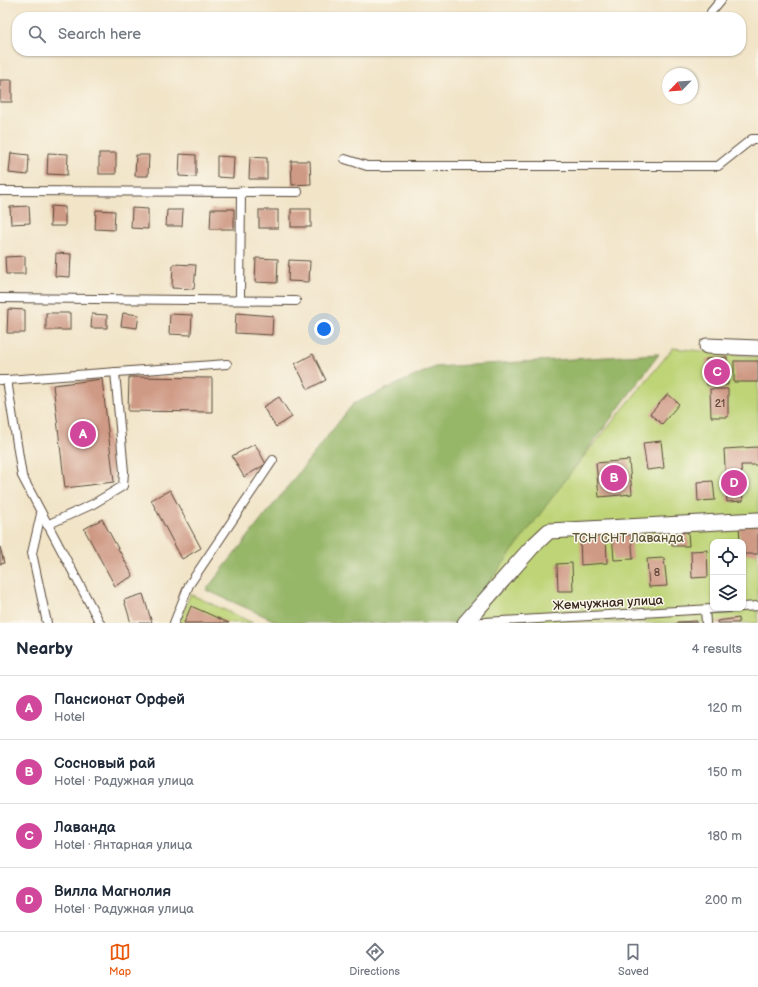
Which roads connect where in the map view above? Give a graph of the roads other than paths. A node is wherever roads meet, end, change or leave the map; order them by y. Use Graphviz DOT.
graph roads {
  1 [pos="721,0"];
  2 [pos="711,12"];
  3 [pos="758,139"];
  4 [pos="345,159"];
  5 [pos="0,191"];
  6 [pos="241,191"];
  7 [pos="298,192"];
  8 [pos="0,298"];
  9 [pos="240,299"];
  10 [pos="296,301"];
  11 [pos="707,346"];
  12 [pos="758,348"];
  13 [pos="227,364"];
  14 [pos="115,372"];
  15 [pos="3,380"];
  16 [pos="273,460"];
  17 [pos="41,514"];
  18 [pos="758,520"];
  19 [pos="47,525"];
  20 [pos="758,606"];
  21 [pos="746,607"];
  22 [pos="705,610"];
  23 [pos="710,610"];
  24 [pos="47,623"];
  25 [pos="100,623"];
  26 [pos="174,623"];
  27 [pos="465,623"];
  28 [pos="706,623"];
  1 -- 2 [label="lane"];
  3 -- 4 [label="lane"];
  5 -- 6 [label="lane"];
  6 -- 7 [label="lane"];
  6 -- 9 [label="lane"];
  8 -- 9 [label="lane"];
  9 -- 10 [label="lane"];
  11 -- 12 [label="street"];
  13 -- 14 [label="lane"];
  14 -- 15 [label="lane"];
  14 -- 19 [label="lane"];
  15 -- 17 [label="lane"];
  16 -- 26 [label="lane"];
  17 -- 19 [label="lane"];
  17 -- 24 [label="lane"];
  18 -- 27 [label="street"];
  19 -- 25 [label="lane"];
  20 -- 21 [label="lane"];
  22 -- 23 [label="lane, Жемчужная улица"];
  22 -- 27 [label="lane, Жемчужная улица"];
  22 -- 28 [label="lane"];
}
